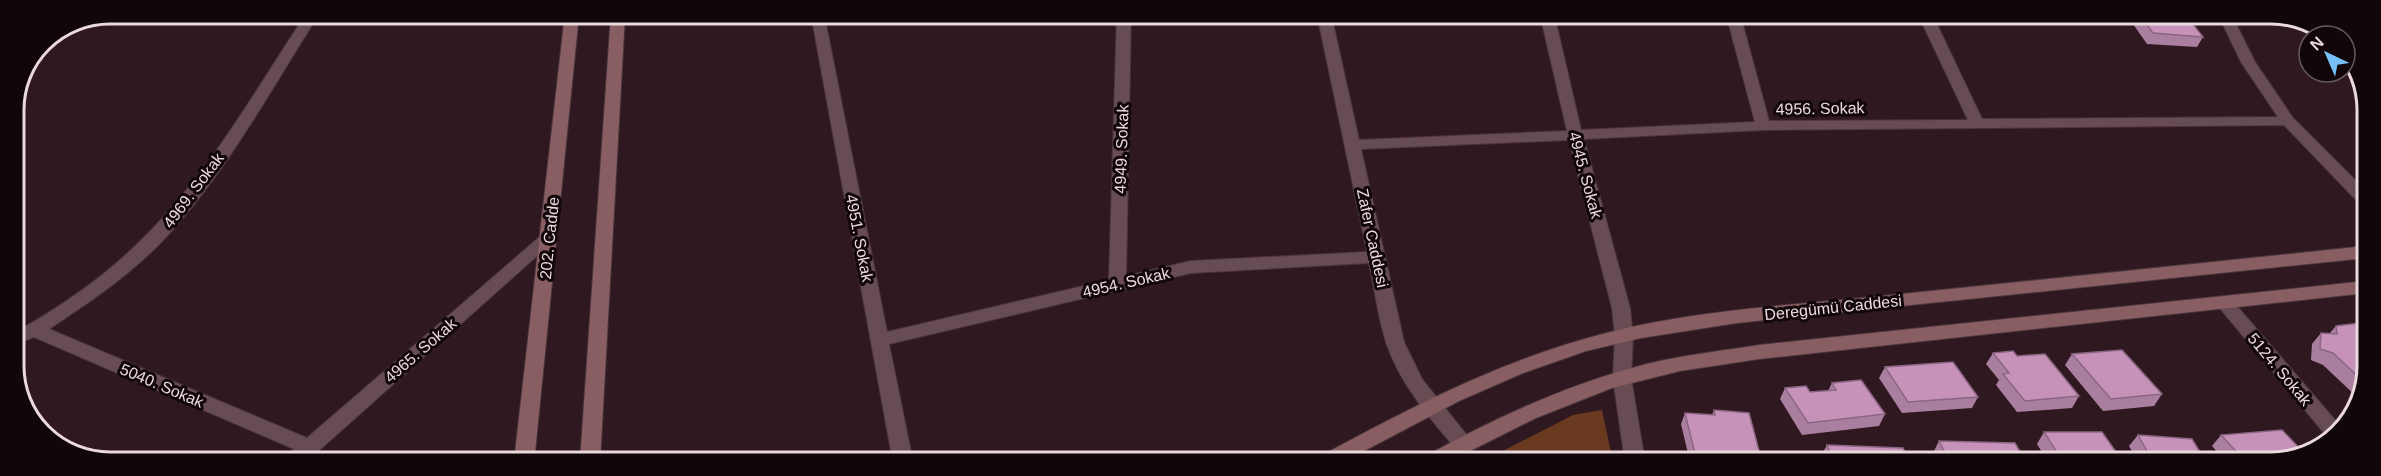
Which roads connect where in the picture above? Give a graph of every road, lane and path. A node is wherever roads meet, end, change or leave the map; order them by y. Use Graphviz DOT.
graph roads {
  1 [pos="306,24"];
  2 [pos="571,24"];
  3 [pos="617,24"];
  4 [pos="819,24"];
  5 [pos="1124,24"];
  6 [pos="1326,24"];
  7 [pos="1549,24"];
  8 [pos="1736,24"];
  9 [pos="1930,24"];
  10 [pos="2229,24"];
  11 [pos="2288,121"];
  12 [pos="1977,124"];
  13 [pos="1763,126"];
  14 [pos="1575,135"];
  15 [pos="1353,145"];
  16 [pos="2357,191"];
  17 [pos="549,238"];
  18 [pos="2357,253"];
  19 [pos="1377,257"];
  20 [pos="1117,284"];
  21 [pos="2357,288"];
  22 [pos="2224,302"];
  23 [pos="34,330"];
  24 [pos="24,334"];
  25 [pos="1624,336"];
  26 [pos="879,340"];
  27 [pos="1622,378"];
  28 [pos="1431,407"];
  29 [pos="2331,428"];
  30 [pos="1463,444"];
  31 [pos="309,447"];
  32 [pos="303,452"];
  33 [pos="525,452"];
  34 [pos="591,452"];
  35 [pos="901,452"];
  36 [pos="1345,452"];
  37 [pos="1449,452"];
  38 [pos="1633,452"];
  1 -- 23 [label="street, 4969. Sokak"];
  2 -- 17 [label="main road, 202. Cadde"];
  3 -- 34 [label="main road"];
  4 -- 26 [label="street, 4951. Sokak"];
  5 -- 20 [label="street, 4949. Sokak"];
  6 -- 15 [label="street, Zafer Caddesi"];
  7 -- 14 [label="street, 4945. Sokak"];
  8 -- 13 [label="street"];
  9 -- 12 [label="street"];
  10 -- 11 [label="street"];
  11 -- 12 [label="street, 4956. Sokak"];
  11 -- 16 [label="street"];
  12 -- 13 [label="street, 4956. Sokak"];
  13 -- 14 [label="street, 4956. Sokak"];
  14 -- 15 [label="street, 4956. Sokak"];
  14 -- 25 [label="street, 4945. Sokak"];
  15 -- 19 [label="street, Zafer Caddesi"];
  17 -- 31 [label="street, 4965. Sokak"];
  17 -- 33 [label="main road, 202. Cadde"];
  18 -- 25 [label="main road, Deregümü Caddesi"];
  19 -- 20 [label="street, 4954. Sokak"];
  19 -- 28 [label="street, Zafer Caddesi"];
  20 -- 26 [label="street, 4954. Sokak"];
  21 -- 22 [label="main road"];
  22 -- 27 [label="main road"];
  22 -- 29 [label="street, 5124. Sokak"];
  23 -- 24 [label="street"];
  23 -- 31 [label="street, 5040. Sokak"];
  25 -- 27 [label="street, 4945. Sokak"];
  25 -- 28 [label="main road, Deregümü Caddesi"];
  26 -- 35 [label="street, 4951. Sokak"];
  27 -- 30 [label="main road"];
  27 -- 38 [label="street, 4945. Sokak"];
  28 -- 30 [label="street, Zafer Caddesi"];
  28 -- 36 [label="main road, Deregümü Caddesi"];
  30 -- 37 [label="main road"];
  31 -- 32 [label="street, 4965. Sokak"];
}
